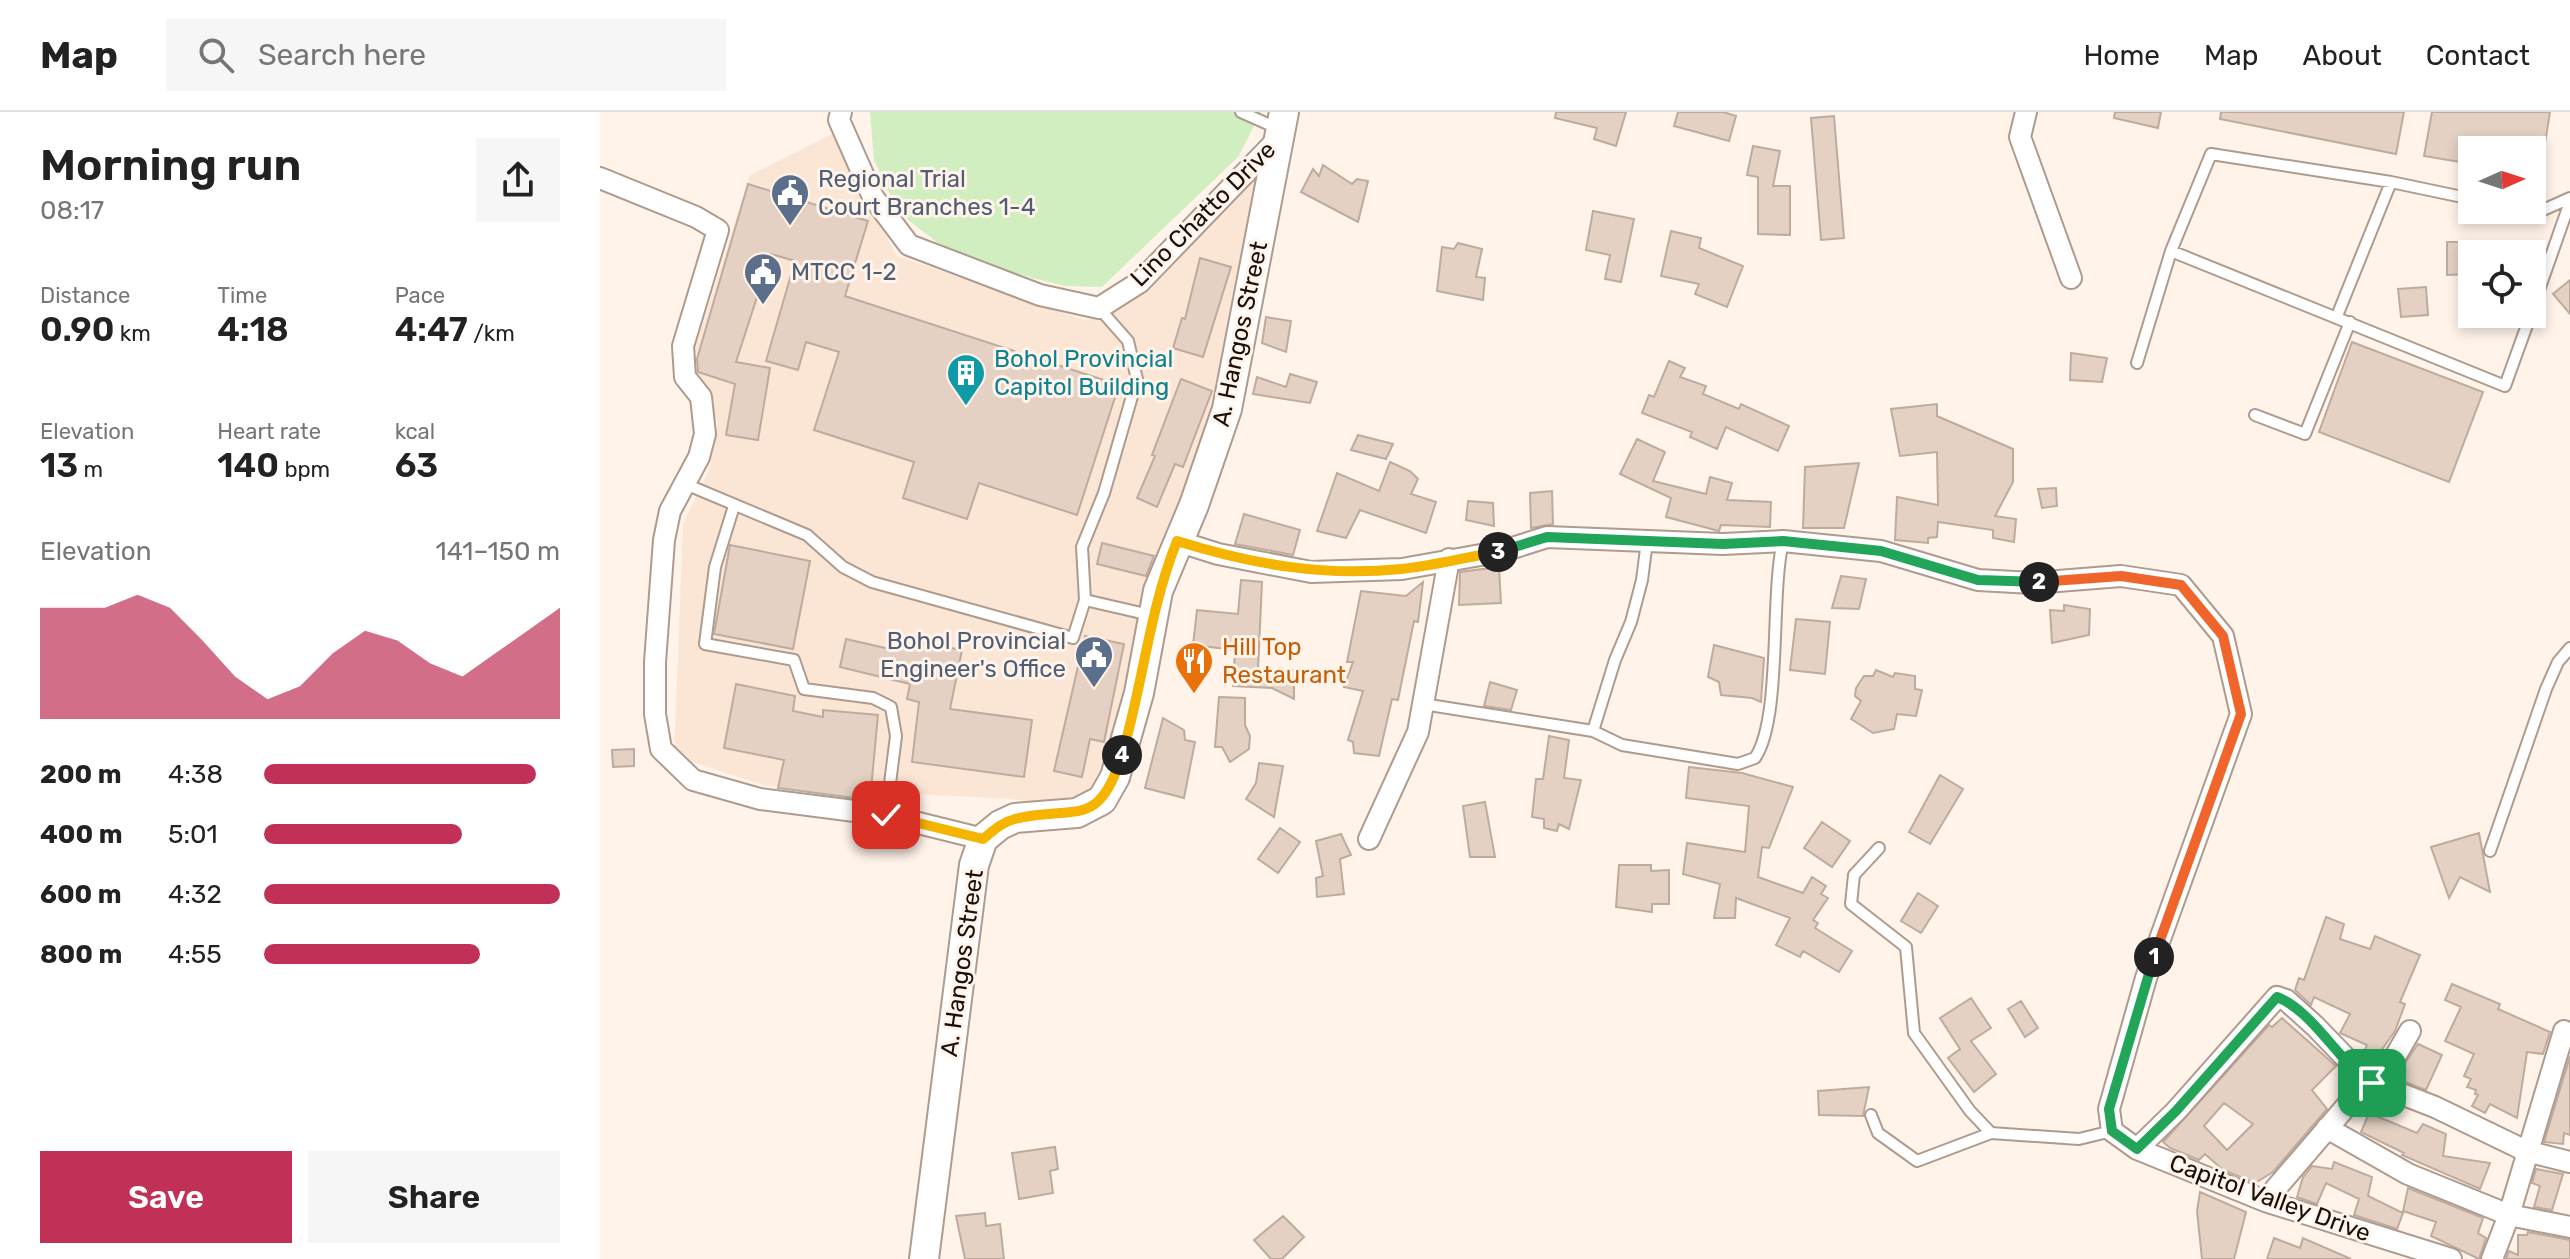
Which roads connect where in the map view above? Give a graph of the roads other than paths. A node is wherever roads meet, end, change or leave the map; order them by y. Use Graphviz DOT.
graph roads {
  1 [pos="841,112"];
  2 [pos="1241,112"];
  3 [pos="2026,112"];
  4 [pos="1282,126"];
  5 [pos="600,178"];
  6 [pos="2391,182"];
  7 [pos="2458,196"];
  8 [pos="2570,200"];
  9 [pos="2546,209"];
  10 [pos="2171,251"];
  11 [pos="2546,269"];
  12 [pos="2071,278"];
  13 [pos="1099,308"];
  14 [pos="2337,316"];
  15 [pos="2350,322"];
  16 [pos="2525,328"];
  17 [pos="2137,363"];
  18 [pos="2255,415"];
  19 [pos="683,483"];
  20 [pos="734,506"];
  21 [pos="1177,541"];
  22 [pos="1647,541"];
  23 [pos="1783,541"];
  24 [pos="1449,559"];
  25 [pos="1085,600"];
  26 [pos="1152,616"];
  27 [pos="2570,648"];
  28 [pos="1423,704"];
  29 [pos="1593,731"];
  30 [pos="886,815"];
  31 [pos="983,839"];
  32 [pos="1369,839"];
  33 [pos="1879,848"];
  34 [pos="2490,851"];
  35 [pos="2410,1031"];
  36 [pos="2564,1031"];
  37 [pos="2370,1082"];
  38 [pos="1871,1115"];
  39 [pos="2327,1128"];
  40 [pos="2112,1131"];
  41 [pos="1991,1133"];
  42 [pos="2137,1149"];
  43 [pos="2526,1151"];
  44 [pos="2570,1162"];
  45 [pos="2265,1201"];
  46 [pos="2509,1215"];
  47 [pos="2570,1227"];
  48 [pos="924,1259"];
  49 [pos="2451,1259"];
  50 [pos="2492,1259"];
  1 -- 13 [label="street"];
  2 -- 4 [label="lane"];
  3 -- 12 [label="street"];
  4 -- 13 [label="street, Lino Chatto Drive"];
  4 -- 21 [label="street, A. Hangos Street"];
  5 -- 19 [label="street"];
  6 -- 7 [label="lane"];
  6 -- 10 [label="lane"];
  6 -- 14 [label="lane"];
  8 -- 9 [label="lane"];
  8 -- 11 [label="lane"];
  10 -- 14 [label="lane"];
  10 -- 17 [label="lane"];
  13 -- 25 [label="lane"];
  14 -- 15 [label="lane"];
  15 -- 16 [label="lane"];
  15 -- 18 [label="lane"];
  19 -- 20 [label="lane"];
  19 -- 30 [label="street"];
  20 -- 25 [label="lane"];
  20 -- 30 [label="lane"];
  21 -- 24 [label="street"];
  21 -- 26 [label="street, A. Hangos Street"];
  22 -- 23 [label="street"];
  22 -- 24 [label="street"];
  22 -- 29 [label="lane"];
  23 -- 29 [label="lane"];
  23 -- 40 [label="street"];
  24 -- 28 [label="street"];
  25 -- 26 [label="lane"];
  26 -- 31 [label="street, A. Hangos Street"];
  27 -- 34 [label="lane"];
  28 -- 29 [label="lane"];
  28 -- 32 [label="street"];
  30 -- 31 [label="street"];
  31 -- 48 [label="street, A. Hangos Street"];
  33 -- 41 [label="lane"];
  35 -- 37 [label="street"];
  36 -- 43 [label="street"];
  37 -- 39 [label="street"];
  37 -- 42 [label="street"];
  37 -- 43 [label="street"];
  38 -- 41 [label="lane"];
  39 -- 45 [label="street"];
  39 -- 46 [label="street"];
  40 -- 41 [label="lane"];
  40 -- 42 [label="street, Capitol Valley Drive"];
  42 -- 45 [label="street, Capitol Valley Drive"];
  43 -- 44 [label="street"];
  43 -- 46 [label="street"];
  45 -- 49 [label="street, Capitol Valley Drive"];
  46 -- 47 [label="street"];
  46 -- 50 [label="street"];
}
